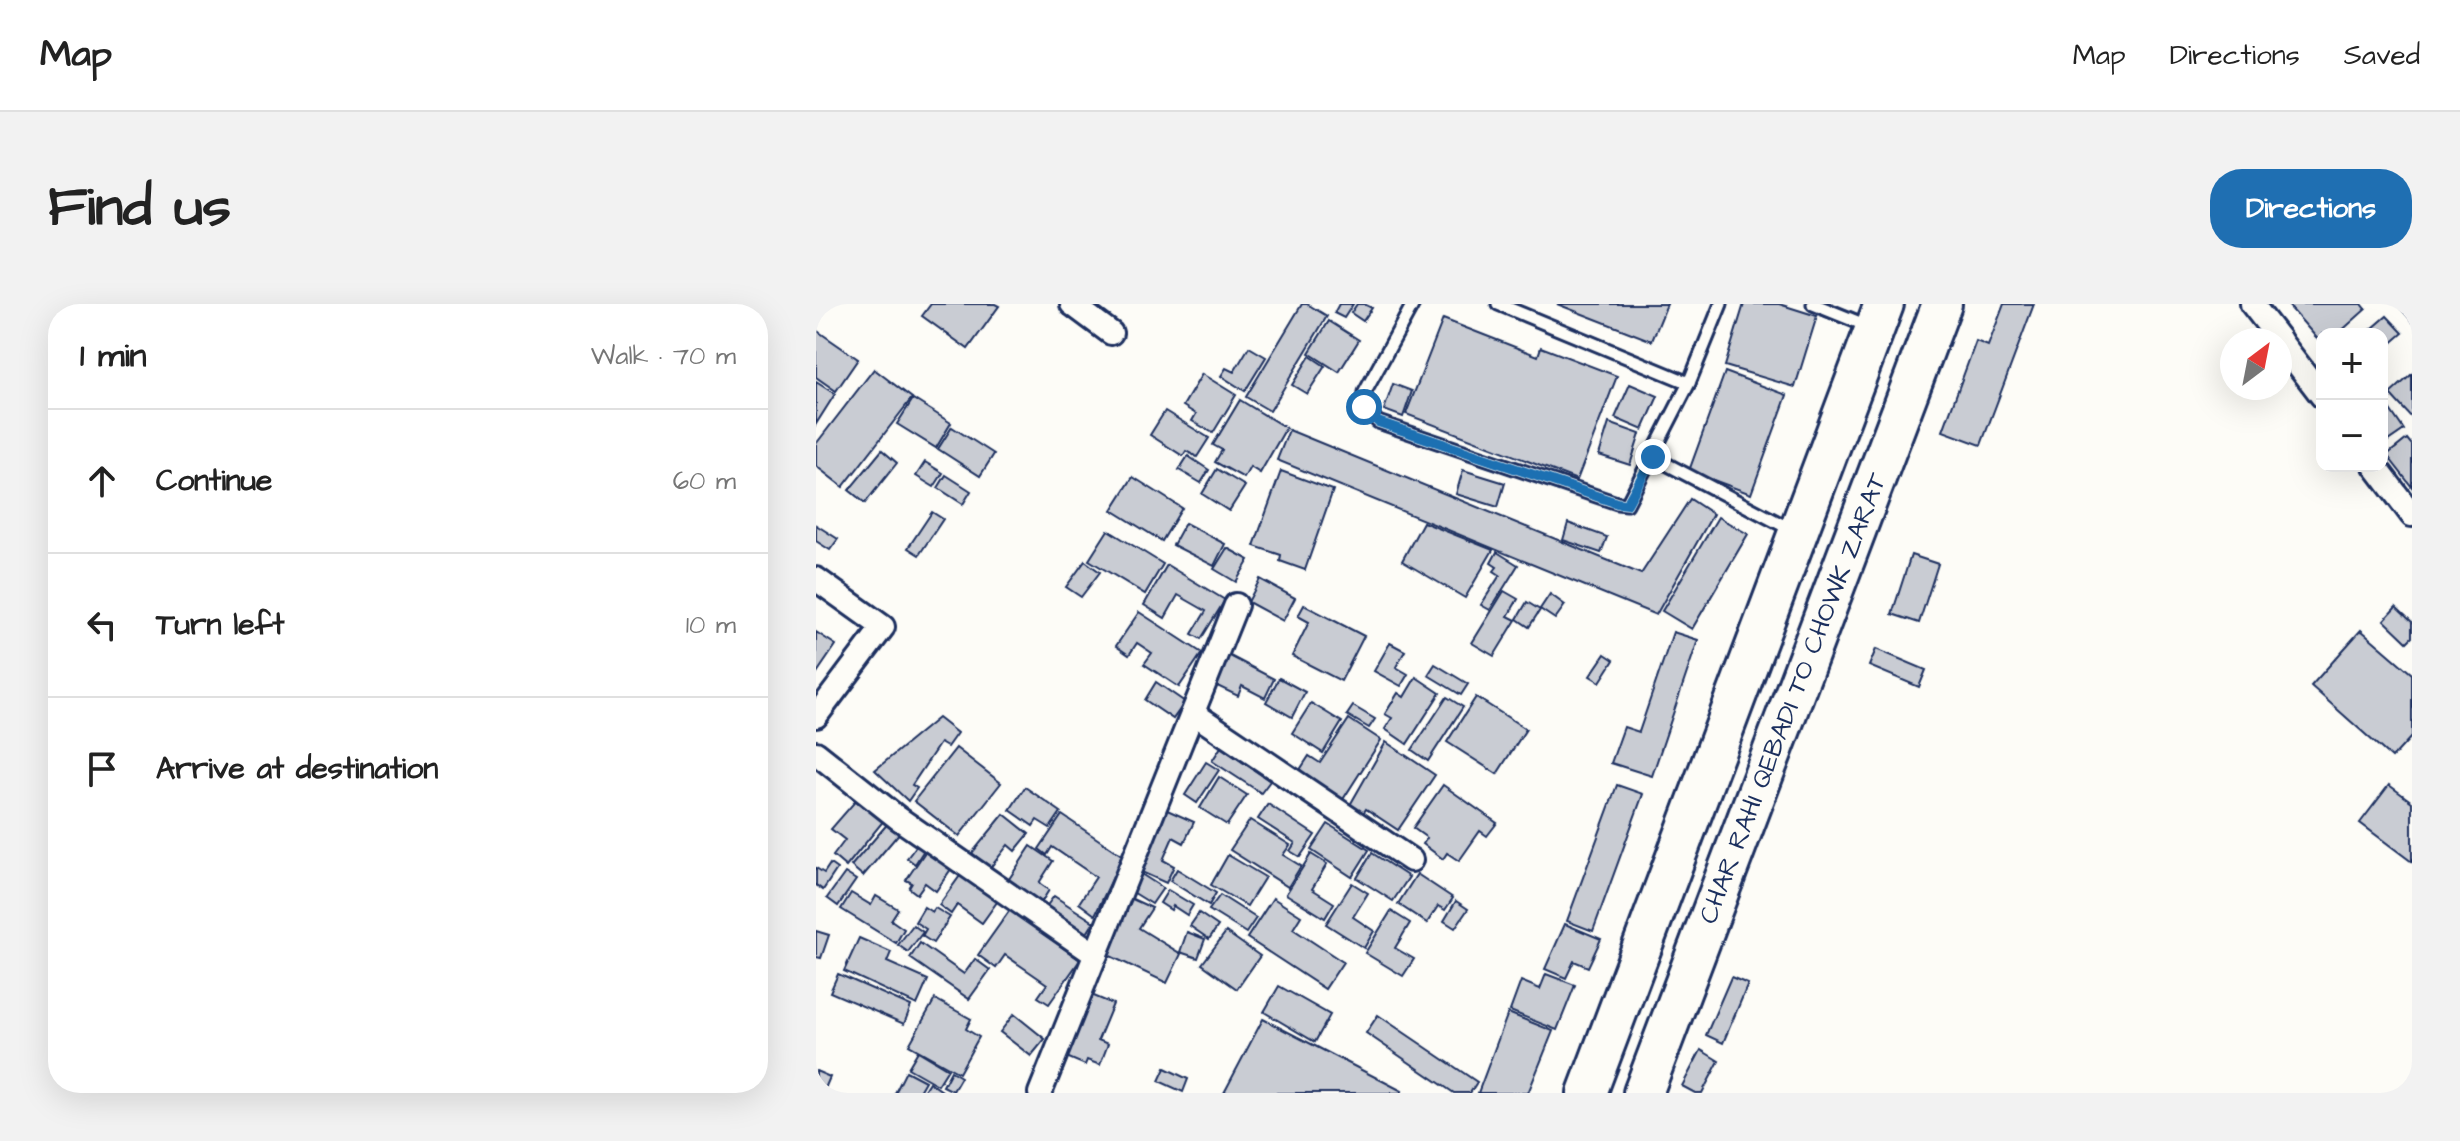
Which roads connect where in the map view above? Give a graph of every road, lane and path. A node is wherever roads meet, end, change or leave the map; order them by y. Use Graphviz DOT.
graph roads {
  1 [pos="1072,304"];
  2 [pos="1413,304"];
  3 [pos="1498,304"];
  4 [pos="1721,304"];
  5 [pos="1813,304"];
  6 [pos="1942,304"];
  7 [pos="2252,304"];
  8 [pos="1879,316"];
  9 [pos="2271,328"];
  10 [pos="1111,333"];
  11 [pos="2292,356"];
  12 [pos="1689,383"];
  13 [pos="2316,388"];
  14 [pos="1653,457"];
  15 [pos="2380,472"];
  16 [pos="2412,515"];
  17 [pos="1799,533"];
  18 [pos="816,579"];
  19 [pos="1236,605"];
  20 [pos="1193,713"];
  21 [pos="816,716"];
  22 [pos="816,753"];
  23 [pos="1411,860"];
  24 [pos="1096,955"];
  25 [pos="1040,1093"];
  26 [pos="1587,1093"];
  27 [pos="1643,1093"];
  1 -- 10 [label="street"];
  2 -- 14 [label="lane"];
  3 -- 12 [label="lane"];
  4 -- 12 [label="lane"];
  5 -- 8 [label="lane"];
  6 -- 27 [label="highway, CHAR RAHI QEBADI TO CHOWK ZARAT"];
  7 -- 9 [label="street"];
  8 -- 17 [label="highway, CHAR RAHI QEBADI TO CHOWK ZARAT"];
  11 -- 13 [label="street"];
  12 -- 14 [label="lane"];
  14 -- 17 [label="lane"];
  15 -- 16 [label="street"];
  17 -- 26 [label="highway, CHAR RAHI QEBADI TO CHOWK ZARAT"];
  18 -- 21 [label="street"];
  19 -- 20 [label="street"];
  20 -- 23 [label="street"];
  20 -- 24 [label="street"];
  22 -- 24 [label="street"];
  24 -- 25 [label="street"];
}
